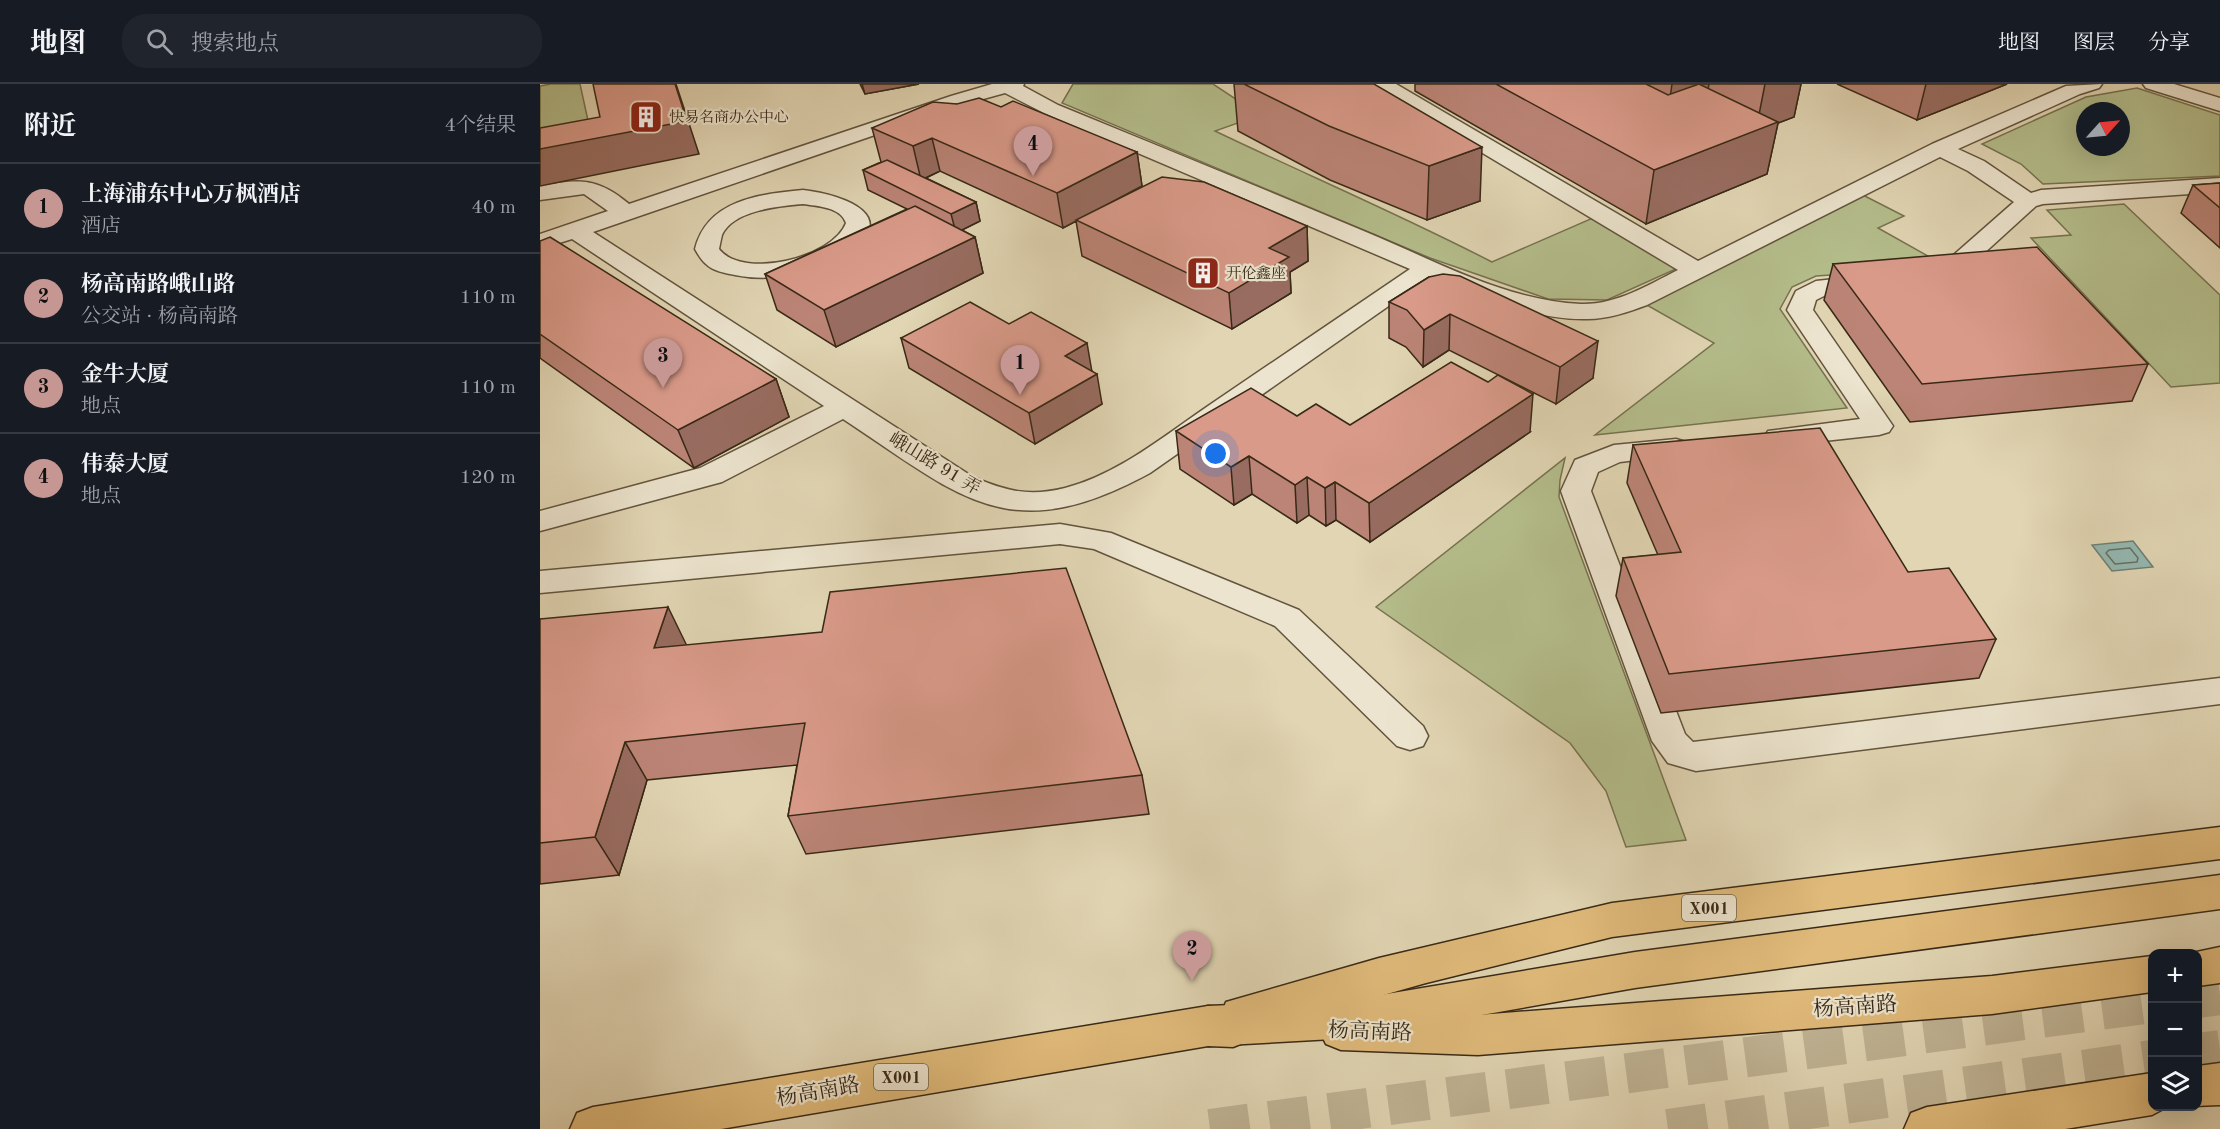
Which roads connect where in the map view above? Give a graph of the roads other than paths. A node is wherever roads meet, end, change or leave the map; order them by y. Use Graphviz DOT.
graph roads {
  1 [pos="1381,84"];
  2 [pos="2092,84"];
  3 [pos="2153,84"];
  4 [pos="1008,85"];
  5 [pos="2220,105"];
  6 [pos="1940,149"];
  7 [pos="711,184"];
  8 [pos="2220,185"];
  9 [pos="540,194"];
  10 [pos="2028,201"];
  11 [pos="745,208"];
  12 [pos="625,213"];
  13 [pos="574,230"];
  14 [pos="540,242"];
  15 [pos="1429,267"];
  16 [pos="1696,270"];
  17 [pos="845,407"];
  18 [pos="1752,439"];
  19 [pos="1706,444"];
  20 [pos="1026,502"];
  21 [pos="540,521"];
  22 [pos="1025,538"];
  23 [pos="540,582"];
  24 [pos="2220,691"];
  25 [pos="1410,736"];
  26 [pos="2220,843"];
  27 [pos="2220,892"];
  28 [pos="2220,965"];
  29 [pos="2202,967"];
  30 [pos="2148,975"];
  31 [pos="1208,1026"];
  32 [pos="2220,1084"];
  33 [pos="2202,1087"];
  34 [pos="2148,1095"];
  35 [pos="593,1129"];
  36 [pos="1927,1129"];
  1 -- 16 [label="street"];
  2 -- 6 [label="street"];
  3 -- 5 [label="street"];
  4 -- 7 [label="street"];
  4 -- 15 [label="street"];
  6 -- 10 [label="street"];
  6 -- 16 [label="street"];
  7 -- 11 [label="street"];
  7 -- 12 [label="street"];
  8 -- 10 [label="street"];
  9 -- 12 [label="street"];
  10 -- 18 [label="street"];
  11 -- 11 [label="street"];
  12 -- 13 [label="street"];
  13 -- 14 [label="street"];
  13 -- 17 [label="street, 峨山路 91 弄"];
  15 -- 16 [label="street"];
  15 -- 20 [label="street, 峨山路 91 弄"];
  17 -- 20 [label="street, 峨山路 91 弄"];
  17 -- 21 [label="street"];
  19 -- 24 [label="street"];
  20 -- 22 [label="street"];
  22 -- 23 [label="street"];
  22 -- 25 [label="street"];
  26 -- 31 [label="main road, X001"];
  27 -- 31 [label="main road"];
  28 -- 29 [label="main road"];
  30 -- 31 [label="main road, 杨高南路 / X001"];
  31 -- 35 [label="main road, 杨高南路 / X001"];
  32 -- 33 [label="main road"];
  34 -- 36 [label="main road"];
}
